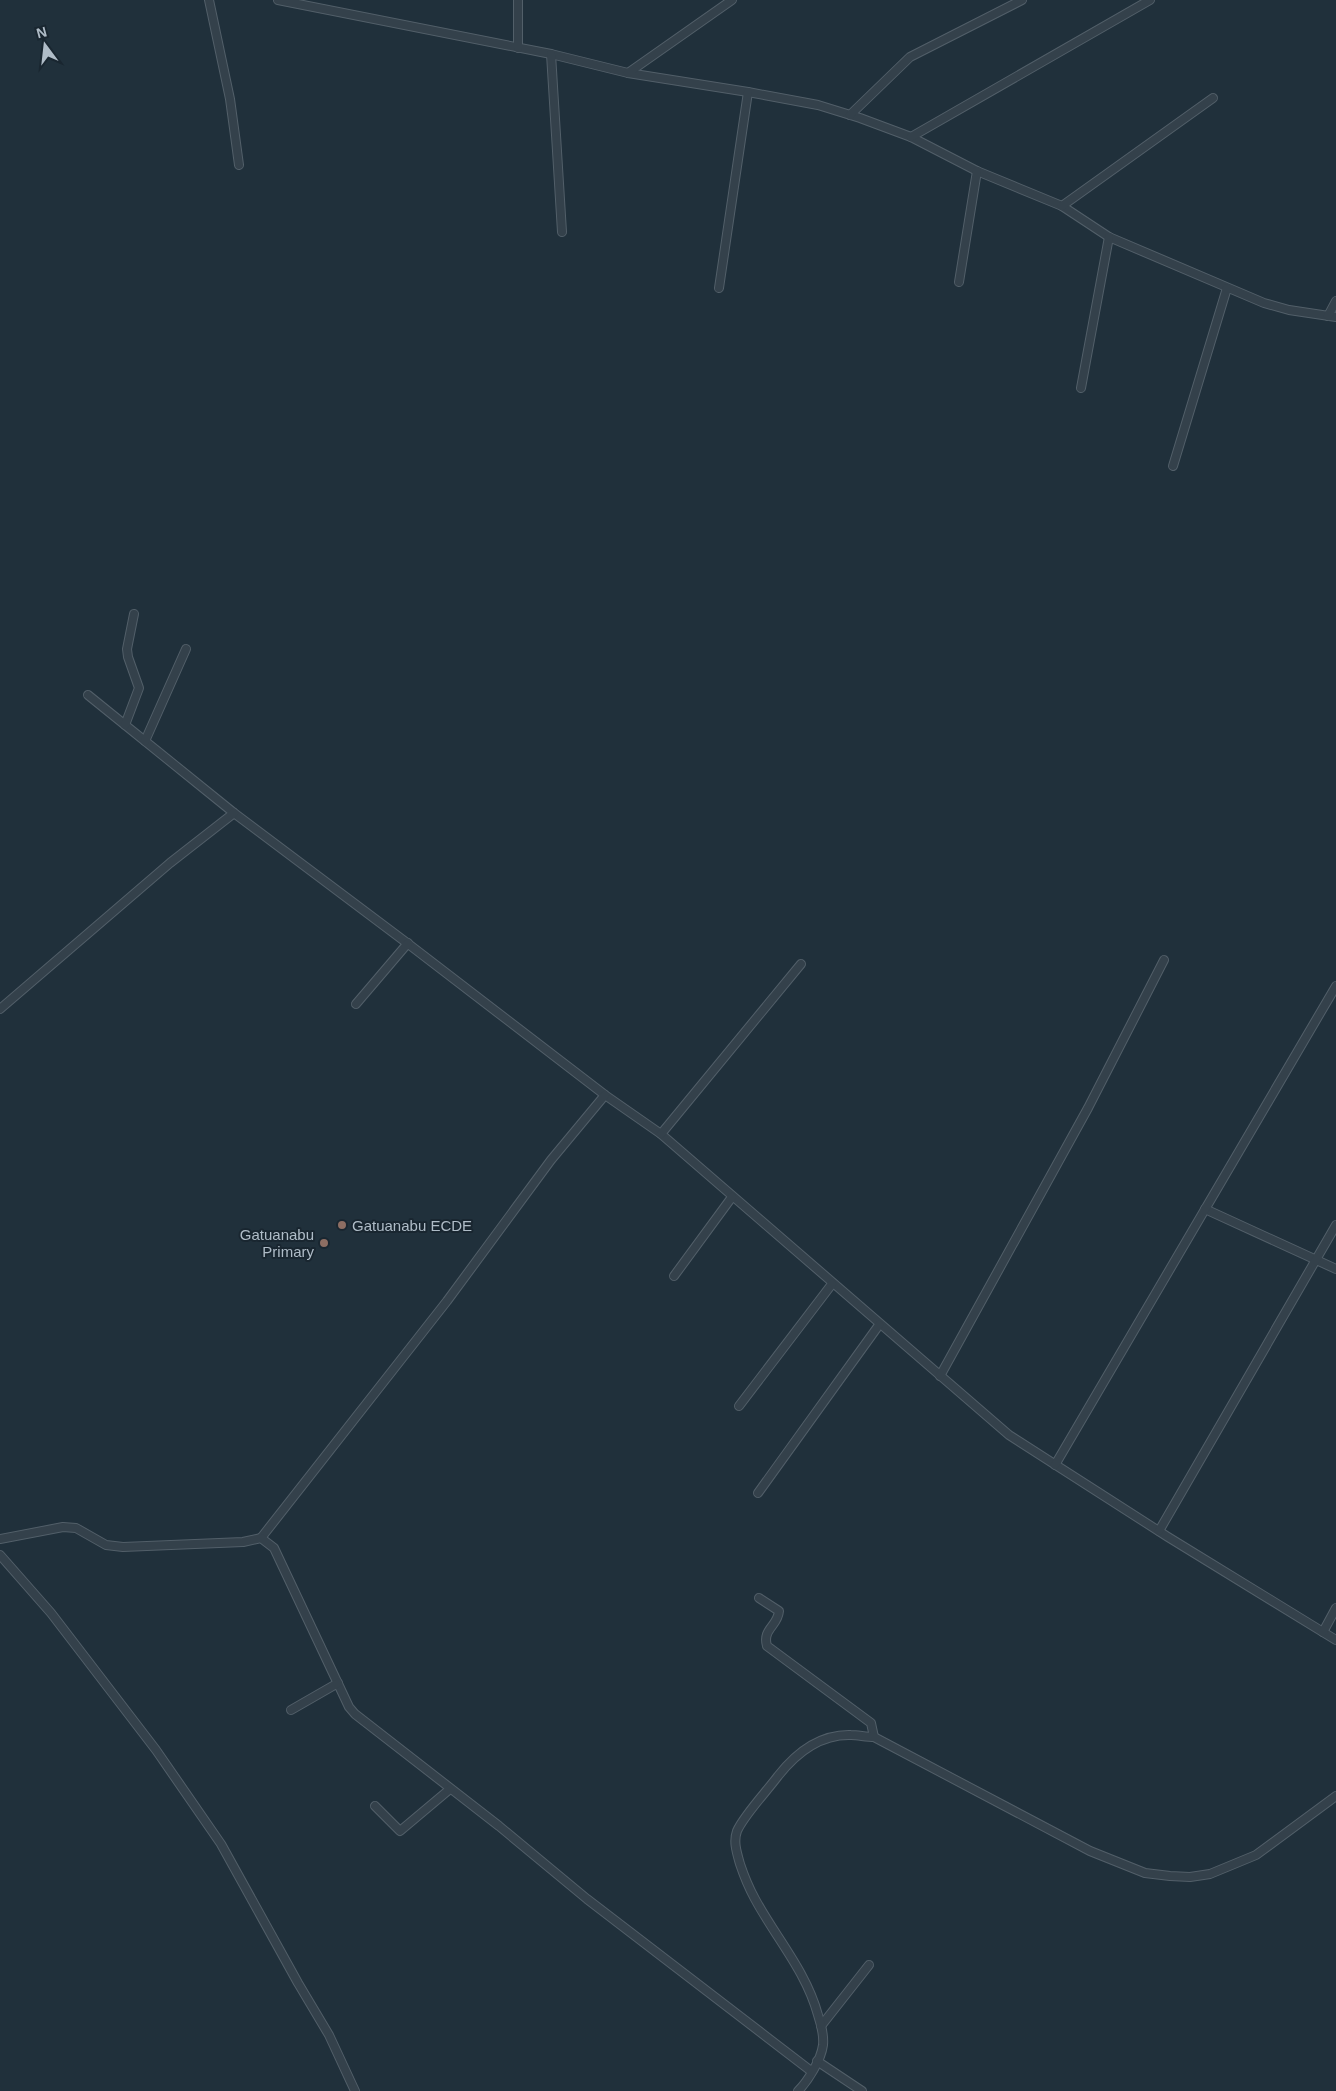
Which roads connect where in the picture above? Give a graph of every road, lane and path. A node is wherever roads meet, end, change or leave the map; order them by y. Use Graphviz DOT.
graph roads {
  1 [pos="209,0"];
  2 [pos="278,0"];
  3 [pos="518,0"];
  4 [pos="732,0"];
  5 [pos="1022,0"];
  6 [pos="1150,0"];
  7 [pos="518,48"];
  8 [pos="551,54"];
  9 [pos="628,73"];
  10 [pos="748,92"];
  11 [pos="1213,98"];
  12 [pos="850,115"];
  13 [pos="911,137"];
  14 [pos="240,166"];
  15 [pos="977,171"];
  16 [pos="1062,206"];
  17 [pos="562,232"];
  18 [pos="1109,237"];
  19 [pos="959,282"];
  20 [pos="719,288"];
  21 [pos="1227,288"];
  22 [pos="1336,301"];
  23 [pos="1332,316"];
  24 [pos="1081,388"];
  25 [pos="1173,466"];
  26 [pos="134,614"];
  27 [pos="186,649"];
  28 [pos="88,695"];
  29 [pos="125,725"];
  30 [pos="145,741"];
  31 [pos="234,813"];
  32 [pos="408,943"];
  33 [pos="1164,960"];
  34 [pos="801,964"];
  35 [pos="1336,986"];
  36 [pos="356,1004"];
  37 [pos="0,1009"];
  38 [pos="605,1095"];
  39 [pos="661,1134"];
  40 [pos="732,1197"];
  41 [pos="1205,1209"];
  42 [pos="1336,1225"];
  43 [pos="1316,1259"];
  44 [pos="1336,1269"];
  45 [pos="674,1276"];
  46 [pos="832,1284"];
  47 [pos="880,1324"];
  48 [pos="940,1376"];
  49 [pos="739,1406"];
  50 [pos="1055,1465"];
  51 [pos="758,1493"];
  52 [pos="1159,1531"];
  53 [pos="262,1538"];
  54 [pos="0,1539"];
  55 [pos="0,1555"];
  56 [pos="759,1598"];
  57 [pos="1336,1608"];
  58 [pos="1323,1632"];
  59 [pos="1336,1640"];
  60 [pos="338,1683"];
  61 [pos="291,1710"];
  62 [pos="874,1738"];
  63 [pos="450,1789"];
  64 [pos="1336,1796"];
  65 [pos="375,1806"];
  66 [pos="870,1965"];
  67 [pos="821,2026"];
  68 [pos="817,2061"];
  69 [pos="811,2071"];
  70 [pos="355,2091"];
  71 [pos="798,2091"];
  72 [pos="862,2091"];
  1 -- 14 [label="street"];
  2 -- 7 [label="street"];
  3 -- 7 [label="street"];
  4 -- 9 [label="street"];
  5 -- 12 [label="street"];
  6 -- 13 [label="street"];
  7 -- 8 [label="street"];
  8 -- 9 [label="street"];
  8 -- 17 [label="street"];
  9 -- 10 [label="street"];
  10 -- 12 [label="street"];
  10 -- 20 [label="street"];
  11 -- 16 [label="street"];
  12 -- 13 [label="street"];
  13 -- 15 [label="street"];
  15 -- 16 [label="street"];
  15 -- 19 [label="street"];
  16 -- 18 [label="street"];
  18 -- 21 [label="street"];
  18 -- 24 [label="street"];
  21 -- 23 [label="street"];
  21 -- 25 [label="street"];
  22 -- 23 [label="street"];
  26 -- 29 [label="street"];
  27 -- 30 [label="street"];
  28 -- 29 [label="street"];
  29 -- 30 [label="street"];
  30 -- 31 [label="street"];
  31 -- 32 [label="street"];
  31 -- 37 [label="street"];
  32 -- 36 [label="street"];
  32 -- 38 [label="street"];
  33 -- 48 [label="street"];
  34 -- 39 [label="street"];
  35 -- 41 [label="street"];
  38 -- 39 [label="street"];
  38 -- 53 [label="street"];
  39 -- 40 [label="street"];
  40 -- 45 [label="street"];
  40 -- 46 [label="street"];
  41 -- 43 [label="street"];
  41 -- 50 [label="street"];
  42 -- 43 [label="street"];
  43 -- 44 [label="street"];
  43 -- 52 [label="street"];
  46 -- 47 [label="street"];
  46 -- 49 [label="street"];
  47 -- 48 [label="street"];
  47 -- 51 [label="street"];
  48 -- 50 [label="street"];
  50 -- 52 [label="street"];
  52 -- 58 [label="street"];
  53 -- 54 [label="street"];
  53 -- 60 [label="street"];
  55 -- 70 [label="street"];
  56 -- 62 [label="street"];
  57 -- 58 [label="street"];
  58 -- 59 [label="street"];
  60 -- 61 [label="street"];
  60 -- 63 [label="street"];
  62 -- 64 [label="street"];
  62 -- 67 [label="street"];
  63 -- 65 [label="street"];
  63 -- 69 [label="street"];
  66 -- 67 [label="street"];
  67 -- 68 [label="street"];
  68 -- 69 [label="street"];
  68 -- 72 [label="street"];
  69 -- 71 [label="street"];
}
